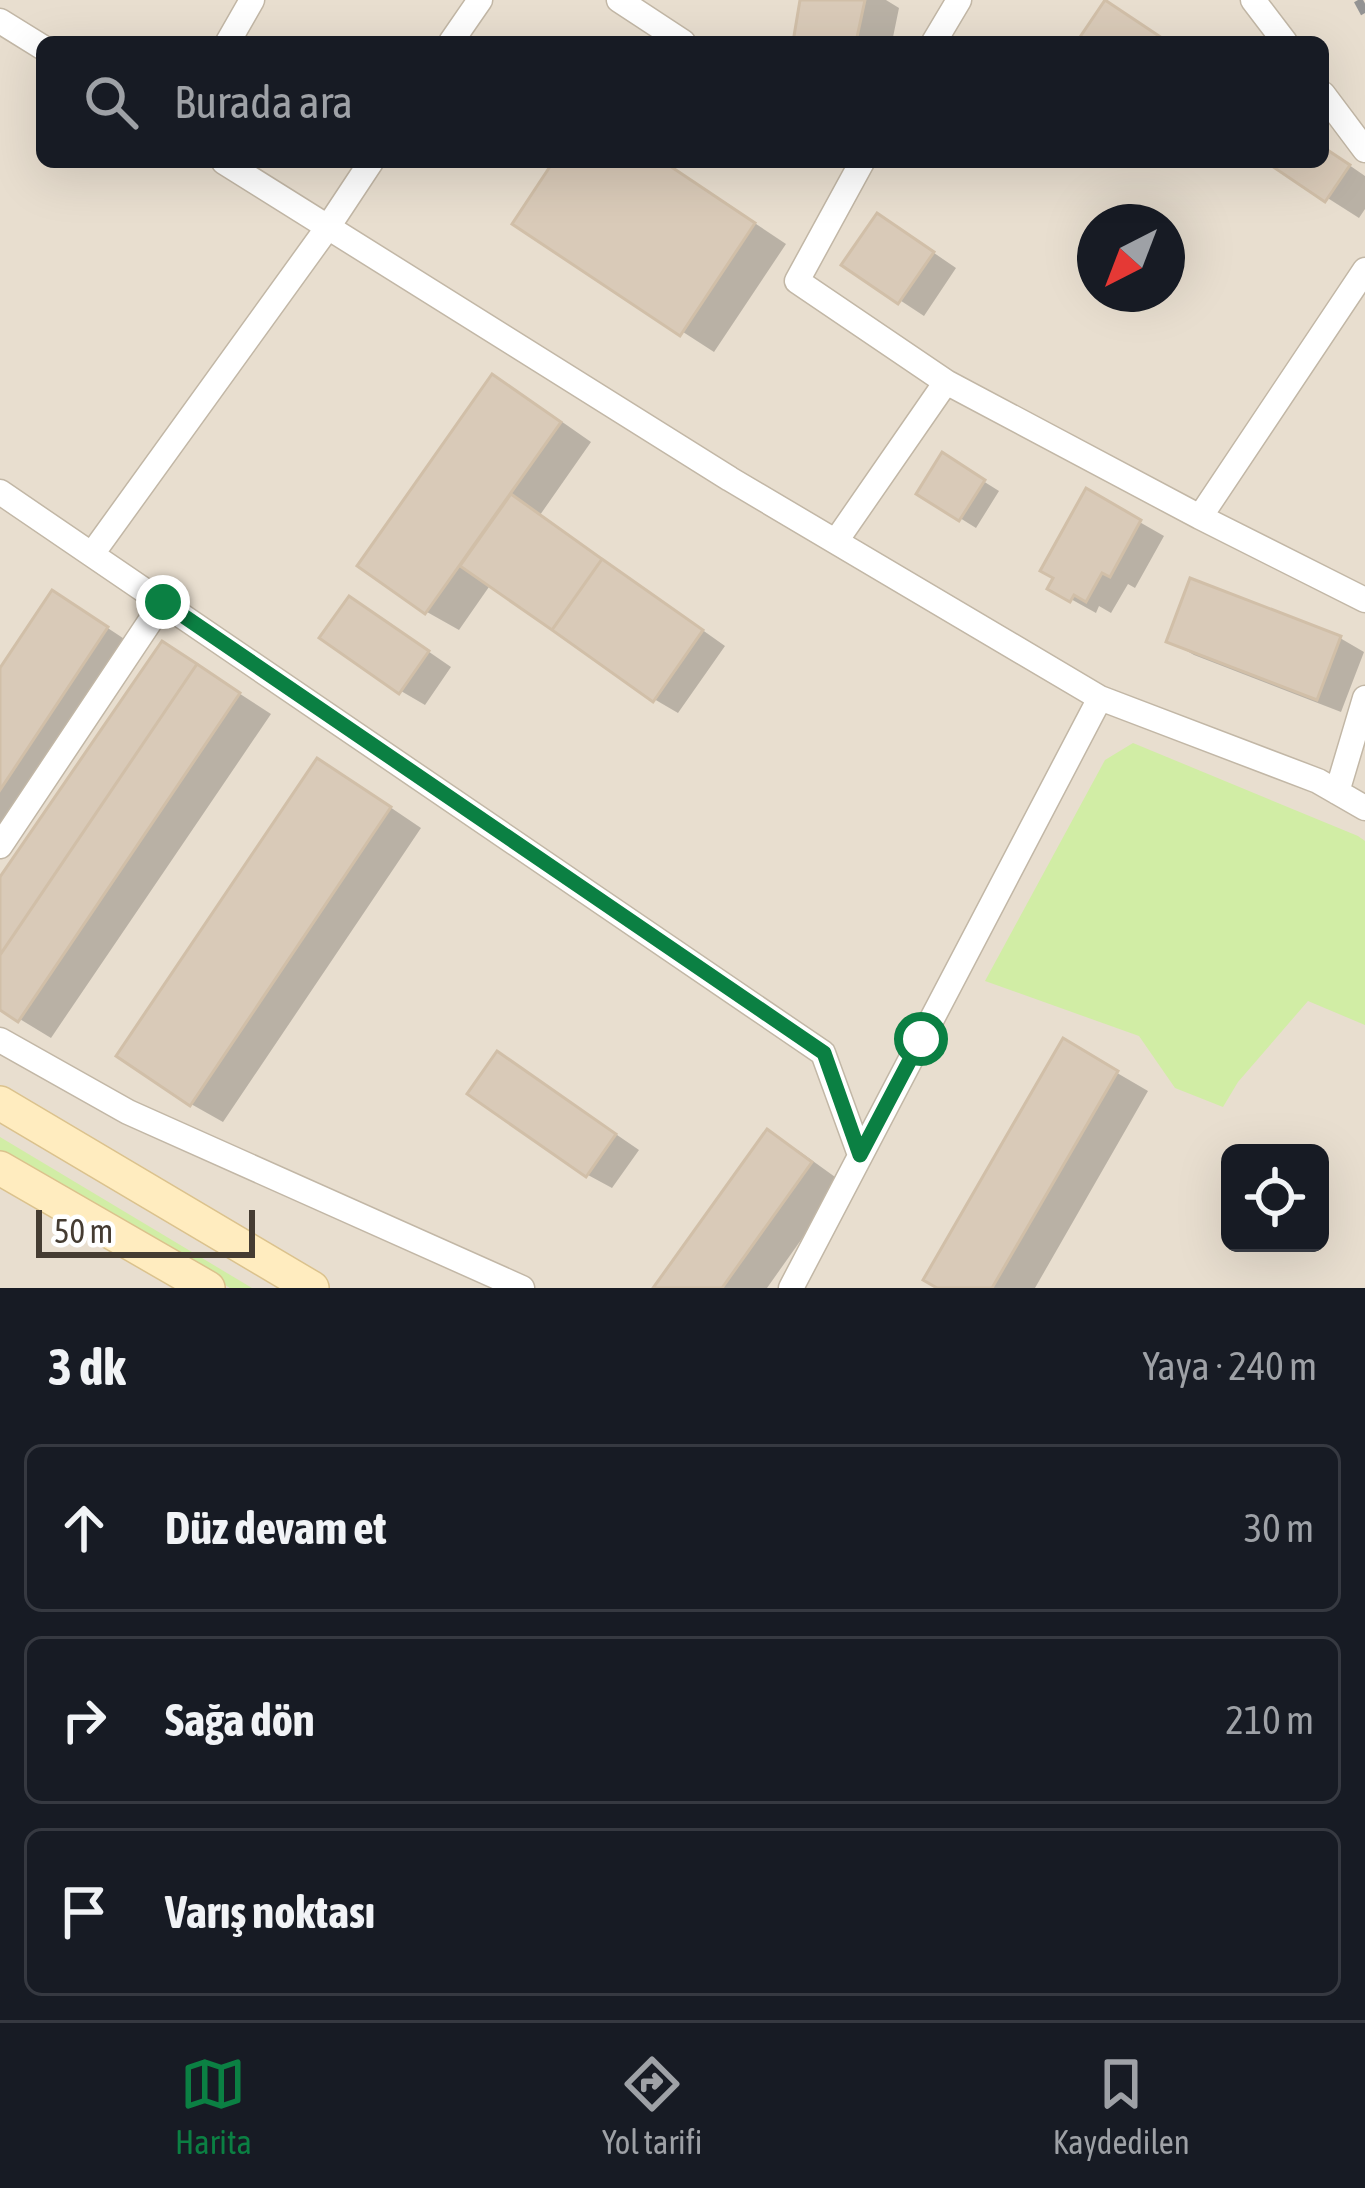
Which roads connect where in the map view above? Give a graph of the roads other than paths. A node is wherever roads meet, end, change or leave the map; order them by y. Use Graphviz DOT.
graph roads {
  1 [pos="252,0"];
  2 [pos="480,0"];
  3 [pos="619,0"];
  4 [pos="959,0"];
  5 [pos="1253,0"];
  6 [pos="0,21"];
  7 [pos="231,36"];
  8 [pos="456,36"];
  9 [pos="674,36"];
  10 [pos="938,36"];
  11 [pos="1280,36"];
  12 [pos="36,43"];
  13 [pos="1329,102"];
  14 [pos="1365,151"];
  15 [pos="234,168"];
  16 [pos="367,168"];
  17 [pos="859,168"];
  18 [pos="328,227"];
  19 [pos="1365,270"];
  20 [pos="946,382"];
  21 [pos="0,492"];
  22 [pos="1200,517"];
  23 [pos="836,541"];
  24 [pos="92,554"];
  25 [pos="1365,600"];
  26 [pos="163,602"];
  27 [pos="1100,698"];
  28 [pos="1365,698"];
  29 [pos="1337,792"];
  30 [pos="1365,808"];
  31 [pos="0,846"];
  32 [pos="0,1040"];
  33 [pos="0,1103"];
  34 [pos="860,1155"];
  35 [pos="0,1168"];
  36 [pos="208,1288"];
  37 [pos="312,1288"];
  38 [pos="522,1288"];
  39 [pos="791,1288"];
  1 -- 7 [label="street"];
  2 -- 8 [label="street"];
  3 -- 9 [label="street"];
  4 -- 10 [label="street"];
  5 -- 11 [label="street"];
  6 -- 12 [label="street"];
  13 -- 14 [label="street"];
  15 -- 18 [label="street"];
  16 -- 18 [label="street"];
  17 -- 20 [label="street"];
  18 -- 23 [label="street"];
  18 -- 24 [label="street"];
  19 -- 22 [label="street"];
  20 -- 22 [label="street"];
  20 -- 23 [label="street"];
  21 -- 24 [label="street"];
  22 -- 25 [label="street"];
  23 -- 27 [label="street"];
  24 -- 26 [label="street"];
  26 -- 31 [label="street"];
  26 -- 34 [label="street"];
  27 -- 29 [label="street"];
  27 -- 34 [label="street"];
  28 -- 29 [label="street"];
  29 -- 30 [label="street"];
  32 -- 38 [label="street"];
  33 -- 37 [label="main road"];
  34 -- 39 [label="street"];
  35 -- 36 [label="main road"];
}
